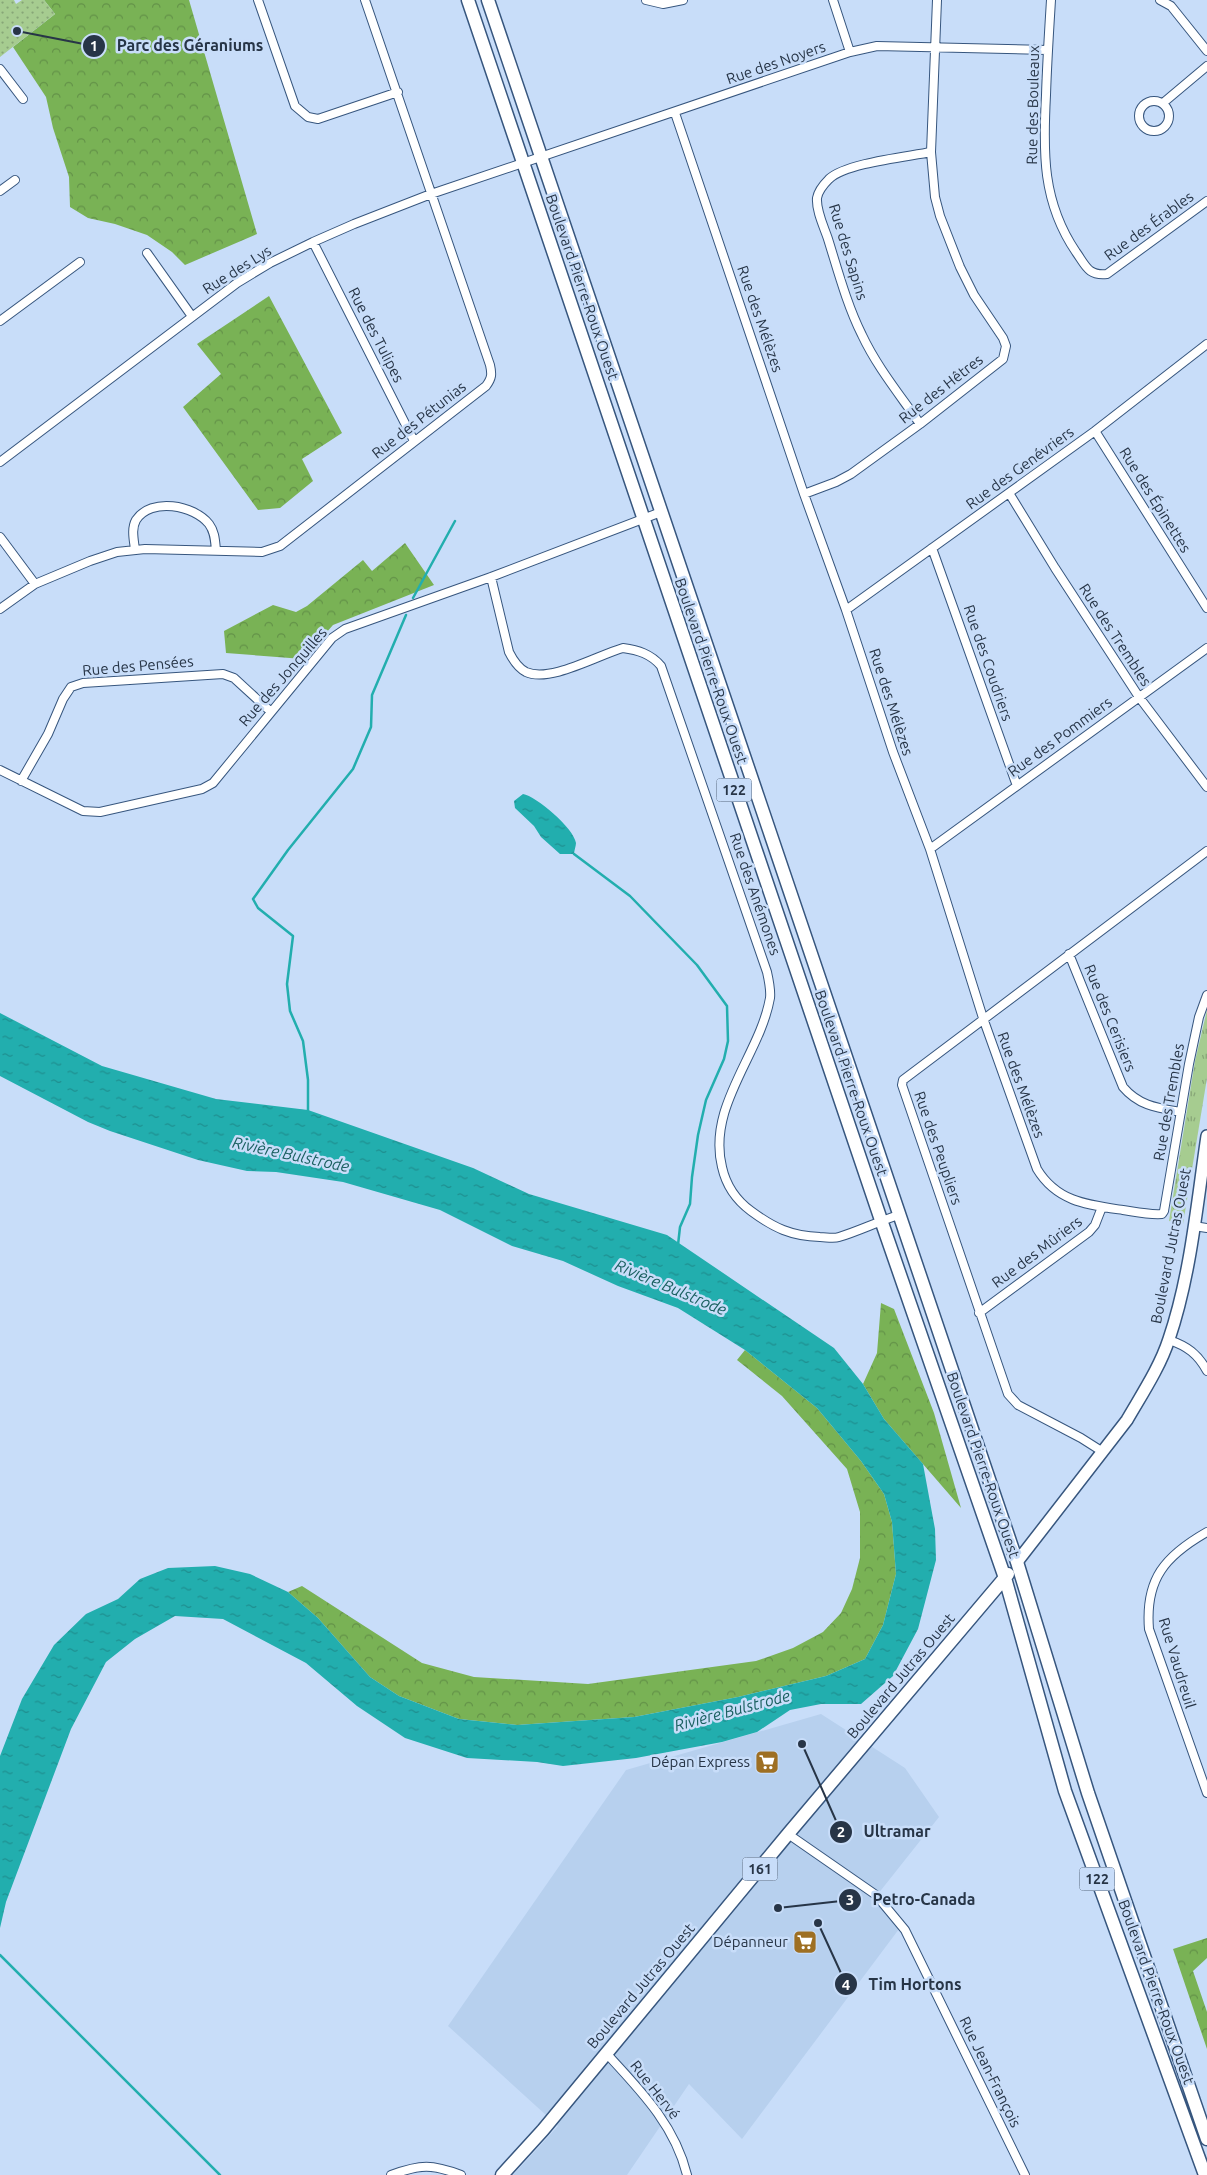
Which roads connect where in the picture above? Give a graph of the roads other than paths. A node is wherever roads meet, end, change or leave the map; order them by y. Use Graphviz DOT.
graph roads {
  1 [pos="258,0"];
  2 [pos="365,0"];
  3 [pos="468,0"];
  4 [pos="488,0"];
  5 [pos="646,0"];
  6 [pos="683,0"];
  7 [pos="833,0"];
  8 [pos="937,0"];
  9 [pos="1050,0"];
  10 [pos="1160,0"];
  11 [pos="936,49"];
  12 [pos="1047,50"];
  13 [pos="850,52"];
  14 [pos="1207,52"];
  15 [pos="1207,66"];
  16 [pos="0,69"];
  17 [pos="398,92"];
  18 [pos="23,99"];
  19 [pos="1163,103"];
  20 [pos="675,113"];
  21 [pos="931,152"];
  22 [pos="542,158"];
  23 [pos="524,165"];
  24 [pos="15,180"];
  25 [pos="0,191"];
  26 [pos="431,194"];
  27 [pos="1207,201"];
  28 [pos="313,242"];
  29 [pos="147,253"];
  30 [pos="80,262"];
  31 [pos="1107,274"];
  32 [pos="191,315"];
  33 [pos="0,321"];
  34 [pos="1207,344"];
  35 [pos="920,424"];
  36 [pos="1095,431"];
  37 [pos="414,441"];
  38 [pos="0,462"];
  39 [pos="1009,493"];
  40 [pos="804,494"];
  41 [pos="661,512"];
  42 [pos="643,519"];
  43 [pos="0,537"];
  44 [pos="932,548"];
  45 [pos="135,550"];
  46 [pos="216,550"];
  47 [pos="490,577"];
  48 [pos="35,584"];
  49 [pos="1207,608"];
  50 [pos="0,610"];
  51 [pos="846,610"];
  52 [pos="1207,648"];
  53 [pos="1139,697"];
  54 [pos="270,711"];
  55 [pos="0,770"];
  56 [pos="22,781"];
  57 [pos="1017,786"];
  58 [pos="1207,786"];
  59 [pos="930,849"];
  60 [pos="1207,851"];
  61 [pos="1069,954"];
  62 [pos="1207,995"];
  63 [pos="983,1018"];
  64 [pos="1181,1112"];
  65 [pos="1207,1136"];
  66 [pos="1102,1207"];
  67 [pos="899,1214"];
  68 [pos="1162,1214"];
  69 [pos="881,1220"];
  70 [pos="1194,1226"];
  71 [pos="1207,1228"];
  72 [pos="980,1313"];
  73 [pos="1169,1340"];
  74 [pos="1207,1371"];
  75 [pos="1103,1452"];
  76 [pos="1207,1532"];
  77 [pos="1017,1562"];
  78 [pos="1005,1578"];
  79 [pos="1207,1793"];
  80 [pos="788,1834"];
  81 [pos="606,2053"];
  82 [pos="1207,2139"];
  83 [pos="1022,2174"];
  84 [pos="392,2175"];
  85 [pos="461,2175"];
  86 [pos="502,2175"];
  87 [pos="687,2175"];
  88 [pos="1205,2175"];
  1 -- 17 [label="street"];
  2 -- 17 [label="street, Rue des Pétunias"];
  3 -- 23 [label="main road, Boulevard Pierre-Roux Ouest / 122"];
  4 -- 22 [label="main road, Boulevard Pierre-Roux Ouest / 122"];
  5 -- 6 [label="street"];
  7 -- 13 [label="street"];
  8 -- 11 [label="street, Rue des Hêtres"];
  9 -- 12 [label="street, Rue des Bouleaux"];
  10 -- 14 [label="street"];
  11 -- 12 [label="street, Rue des Noyers"];
  11 -- 13 [label="street, Rue des Noyers"];
  11 -- 21 [label="street, Rue des Hêtres"];
  12 -- 31 [label="street, Rue des Bouleaux"];
  13 -- 20 [label="street, Rue des Noyers"];
  15 -- 19 [label="street"];
  16 -- 18 [label="street"];
  17 -- 26 [label="street, Rue des Pétunias"];
  19 -- 19 [label="street"];
  20 -- 22 [label="street, Rue des Noyers"];
  20 -- 40 [label="street, Rue des Mélèzes"];
  21 -- 35 [label="street, Rue des Hêtres"];
  21 -- 35 [label="street, Rue des Sapins"];
  22 -- 23 [label="street, Rue des Noyers"];
  22 -- 41 [label="main road, Boulevard Pierre-Roux Ouest / 122"];
  23 -- 26 [label="street, Rue des Lys"];
  23 -- 42 [label="main road, Boulevard Pierre-Roux Ouest / 122"];
  24 -- 25 [label="street"];
  26 -- 28 [label="street, Rue des Lys"];
  26 -- 37 [label="street, Rue des Pétunias"];
  27 -- 31 [label="street, Rue des Érables"];
  28 -- 32 [label="street, Rue des Lys"];
  28 -- 37 [label="street, Rue des Tulipes"];
  29 -- 32 [label="street"];
  30 -- 33 [label="street"];
  32 -- 38 [label="street, Rue des Lys"];
  34 -- 36 [label="street, Rue des Genévriers"];
  35 -- 40 [label="street, Rue des Hêtres"];
  36 -- 39 [label="street, Rue des Genévriers"];
  36 -- 49 [label="street, Rue des Épinettes"];
  37 -- 46 [label="street, Rue des Pétunias"];
  39 -- 44 [label="street, Rue des Genévriers"];
  39 -- 53 [label="street, Rue des Trembles"];
  40 -- 51 [label="street, Rue des Mélèzes"];
  41 -- 42 [label="street, Rue des Jonquilles"];
  41 -- 67 [label="main road, Boulevard Pierre-Roux Ouest / 122"];
  42 -- 47 [label="street, Rue des Jonquilles"];
  42 -- 69 [label="main road, Boulevard Pierre-Roux Ouest / 122"];
  43 -- 48 [label="street"];
  44 -- 51 [label="street, Rue des Genévriers"];
  44 -- 57 [label="street, Rue des Coudriers"];
  45 -- 46 [label="street, Rue des Pétunias"];
  45 -- 46 [label="street"];
  45 -- 48 [label="street, Rue des Pétunias"];
  47 -- 54 [label="street, Rue des Jonquilles"];
  47 -- 69 [label="street, Rue des Anémones"];
  48 -- 50 [label="street, Rue des Pétunias"];
  51 -- 59 [label="street, Rue des Mélèzes"];
  52 -- 53 [label="street, Rue des Pommiers"];
  53 -- 57 [label="street, Rue des Pommiers"];
  53 -- 58 [label="street, Rue des Trembles"];
  54 -- 56 [label="street, Rue des Jonquilles"];
  54 -- 56 [label="street, Rue des Pensées"];
  55 -- 56 [label="street, Rue des Jonquilles"];
  57 -- 59 [label="street, Rue des Pommiers"];
  59 -- 63 [label="street, Rue des Mélèzes"];
  60 -- 61 [label="street, Rue des Peupliers"];
  61 -- 63 [label="street, Rue des Peupliers"];
  61 -- 64 [label="street, Rue des Cerisiers"];
  62 -- 64 [label="street, Rue des Trembles"];
  63 -- 66 [label="street, Rue des Mélèzes"];
  63 -- 72 [label="street, Rue des Peupliers"];
  64 -- 68 [label="street, Rue des Trembles"];
  65 -- 70 [label="main road, Boulevard Jutras Ouest"];
  66 -- 68 [label="street, Rue des Mélèzes"];
  66 -- 72 [label="street, Rue des Mûriers"];
  67 -- 69 [label="street, Rue des Anémones"];
  67 -- 77 [label="main road, Boulevard Pierre-Roux Ouest / 122"];
  69 -- 78 [label="main road, Boulevard Pierre-Roux Ouest / 122"];
  70 -- 71 [label="street"];
  70 -- 73 [label="main road, Boulevard Jutras Ouest"];
  72 -- 75 [label="street, Rue des Peupliers"];
  73 -- 74 [label="street"];
  73 -- 75 [label="main road, Boulevard Jutras Ouest"];
  75 -- 77 [label="main road, Boulevard Jutras Ouest"];
  76 -- 79 [label="street, Rue Vaudreuil"];
  77 -- 78 [label="main road, Boulevard Jutras Ouest / 161"];
  77 -- 82 [label="main road, Boulevard Pierre-Roux Ouest / 122"];
  78 -- 80 [label="main road, Boulevard Jutras Ouest / 161"];
  78 -- 88 [label="main road, Boulevard Pierre-Roux Ouest / 122"];
  80 -- 81 [label="main road, Boulevard Jutras Ouest / 161"];
  80 -- 83 [label="street, Rue Jean-François"];
  81 -- 86 [label="main road, Boulevard Jutras Ouest / 161"];
  81 -- 87 [label="street, Rue Hervé"];
  84 -- 85 [label="street"];
}
